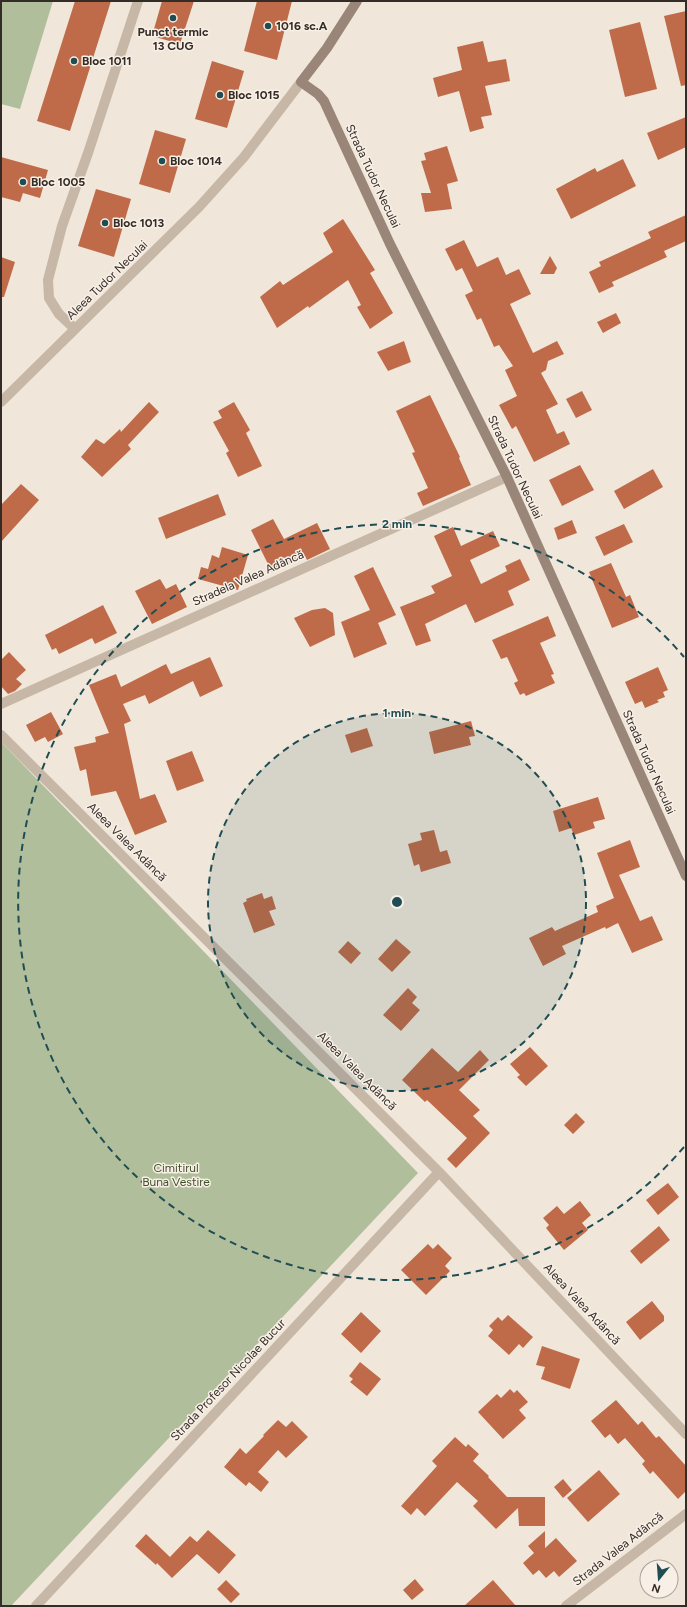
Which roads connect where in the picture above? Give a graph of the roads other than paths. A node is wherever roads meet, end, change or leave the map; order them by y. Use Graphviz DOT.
graph roads {
  1 [pos="138,1"];
  2 [pos="357,1"];
  3 [pos="301,82"];
  4 [pos="75,329"];
  5 [pos="1,402"];
  6 [pos="507,477"];
  7 [pos="1,704"];
  8 [pos="1,735"];
  9 [pos="686,876"];
  10 [pos="439,1172"];
  11 [pos="686,1434"];
  12 [pos="686,1514"];
  13 [pos="36,1606"];
  14 [pos="566,1606"];
  1 -- 4 [label="street"];
  2 -- 3 [label="street, Aleea Tudor Neculai"];
  3 -- 4 [label="street, Aleea Tudor Neculai"];
  3 -- 6 [label="street, Strada Tudor Neculai"];
  4 -- 5 [label="street, Aleea Tudor Neculai"];
  6 -- 7 [label="street, Stradela Valea Adâncă"];
  6 -- 9 [label="street, Strada Tudor Neculai"];
  8 -- 10 [label="street, Aleea Valea Adâncă"];
  10 -- 11 [label="street, Aleea Valea Adâncă"];
  10 -- 13 [label="street, Strada Profesor Nicolae Bucur"];
  12 -- 14 [label="street, Strada Valea Adâncă"];
}
